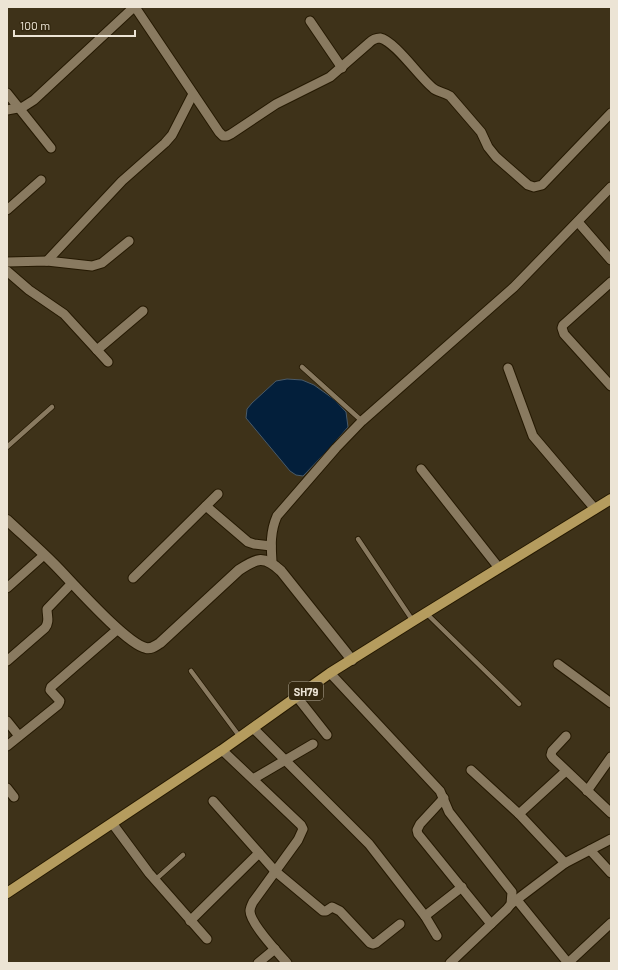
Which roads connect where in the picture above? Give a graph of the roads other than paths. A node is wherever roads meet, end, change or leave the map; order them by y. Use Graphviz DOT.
graph roads {
  1 [pos="134,7"];
  2 [pos="310,21"];
  3 [pos="342,68"];
  4 [pos="7,92"];
  5 [pos="193,94"];
  6 [pos="19,108"];
  7 [pos="7,110"];
  8 [pos="611,113"];
  9 [pos="51,148"];
  10 [pos="41,180"];
  11 [pos="611,187"];
  12 [pos="7,210"];
  13 [pos="578,222"];
  14 [pos="130,241"];
  15 [pos="611,260"];
  16 [pos="47,261"];
  17 [pos="7,262"];
  18 [pos="7,271"];
  19 [pos="611,282"];
  20 [pos="143,311"];
  21 [pos="97,350"];
  22 [pos="108,362"];
  23 [pos="302,367"];
  24 [pos="508,368"];
  25 [pos="611,386"];
  26 [pos="52,407"];
  27 [pos="362,421"];
  28 [pos="7,447"];
  29 [pos="421,469"];
  30 [pos="218,494"];
  31 [pos="611,499"];
  32 [pos="206,506"];
  33 [pos="595,509"];
  34 [pos="7,520"];
  35 [pos="358,540"];
  36 [pos="272,546"];
  37 [pos="44,555"];
  38 [pos="272,562"];
  39 [pos="499,568"];
  40 [pos="133,578"];
  41 [pos="72,583"];
  42 [pos="7,588"];
  43 [pos="426,613"];
  44 [pos="413,621"];
  45 [pos="118,629"];
  46 [pos="352,660"];
  47 [pos="7,661"];
  48 [pos="558,664"];
  49 [pos="191,671"];
  50 [pos="330,673"];
  51 [pos="297,697"];
  52 [pos="611,703"];
  53 [pos="519,704"];
  54 [pos="7,721"];
  55 [pos="253,728"];
  56 [pos="327,735"];
  57 [pos="19,736"];
  58 [pos="566,736"];
  59 [pos="240,737"];
  60 [pos="313,744"];
  61 [pos="7,746"];
  62 [pos="222,750"];
  63 [pos="611,757"];
  64 [pos="286,760"];
  65 [pos="471,770"];
  66 [pos="566,771"];
  67 [pos="253,780"];
  68 [pos="7,788"];
  69 [pos="587,791"];
  70 [pos="14,797"];
  71 [pos="444,798"];
  72 [pos="213,802"];
  73 [pos="611,813"];
  74 [pos="519,814"];
  75 [pos="112,823"];
  76 [pos="611,839"];
  77 [pos="590,850"];
  78 [pos="259,853"];
  79 [pos="183,855"];
  80 [pos="566,863"];
  81 [pos="275,871"];
  82 [pos="611,873"];
  83 [pos="155,880"];
  84 [pos="462,887"];
  85 [pos="8,892"];
  86 [pos="514,902"];
  87 [pos="425,916"];
  88 [pos="190,921"];
  89 [pos="611,922"];
  90 [pos="400,924"];
  91 [pos="491,924"];
  92 [pos="436,936"];
  93 [pos="207,939"];
  94 [pos="275,949"];
  95 [pos="570,962"];
  96 [pos="258,963"];
  97 [pos="286,963"];
  98 [pos="450,963"];
  1 -- 5 [label="street"];
  1 -- 6 [label="street"];
  2 -- 3 [label="street"];
  3 -- 5 [label="street"];
  3 -- 8 [label="street"];
  4 -- 6 [label="street"];
  5 -- 16 [label="street"];
  6 -- 7 [label="street"];
  6 -- 9 [label="street"];
  10 -- 12 [label="street"];
  11 -- 13 [label="street"];
  13 -- 15 [label="street"];
  13 -- 27 [label="street"];
  14 -- 16 [label="street"];
  16 -- 17 [label="street"];
  18 -- 21 [label="street"];
  19 -- 25 [label="street"];
  20 -- 21 [label="street"];
  21 -- 22 [label="street"];
  23 -- 27 [label="lane"];
  24 -- 33 [label="street"];
  26 -- 28 [label="lane"];
  27 -- 36 [label="street"];
  29 -- 39 [label="street"];
  30 -- 32 [label="street"];
  31 -- 33 [label="main road, SH79"];
  32 -- 36 [label="street"];
  32 -- 40 [label="street"];
  33 -- 39 [label="main road, SH79"];
  34 -- 37 [label="main road"];
  35 -- 44 [label="lane"];
  36 -- 38 [label="street"];
  37 -- 41 [label="main road"];
  37 -- 42 [label="street"];
  38 -- 45 [label="main road"];
  38 -- 46 [label="main road"];
  39 -- 43 [label="main road, SH79"];
  41 -- 45 [label="main road"];
  41 -- 47 [label="street"];
  43 -- 44 [label="main road, SH79"];
  43 -- 53 [label="lane"];
  44 -- 46 [label="main road, SH79"];
  45 -- 57 [label="street"];
  46 -- 50 [label="main road, SH79"];
  48 -- 52 [label="street"];
  49 -- 59 [label="lane"];
  50 -- 51 [label="main road, SH79"];
  50 -- 71 [label="street"];
  51 -- 55 [label="main road, SH79"];
  51 -- 56 [label="street"];
  54 -- 57 [label="street"];
  55 -- 59 [label="main road, SH79"];
  55 -- 64 [label="street"];
  57 -- 61 [label="street"];
  58 -- 66 [label="street"];
  59 -- 62 [label="main road, SH79"];
  60 -- 64 [label="street"];
  62 -- 67 [label="street"];
  62 -- 75 [label="main road, SH79"];
  63 -- 69 [label="street"];
  64 -- 67 [label="street"];
  64 -- 87 [label="street"];
  65 -- 74 [label="street"];
  66 -- 69 [label="street"];
  66 -- 74 [label="street"];
  67 -- 81 [label="street"];
  68 -- 70 [label="street"];
  69 -- 73 [label="street"];
  71 -- 84 [label="street"];
  71 -- 86 [label="street"];
  72 -- 78 [label="street"];
  74 -- 80 [label="street"];
  75 -- 83 [label="street"];
  75 -- 85 [label="main road, SH79"];
  76 -- 77 [label="street"];
  77 -- 80 [label="street"];
  77 -- 82 [label="street"];
  78 -- 81 [label="street"];
  78 -- 88 [label="street"];
  79 -- 83 [label="lane"];
  80 -- 86 [label="street"];
  81 -- 90 [label="street"];
  81 -- 94 [label="street"];
  83 -- 88 [label="street"];
  84 -- 87 [label="street"];
  84 -- 91 [label="street"];
  86 -- 91 [label="street"];
  86 -- 95 [label="street"];
  87 -- 92 [label="street"];
  88 -- 93 [label="street"];
  89 -- 95 [label="street"];
  91 -- 98 [label="street"];
  94 -- 96 [label="street"];
  94 -- 97 [label="street"];
}
